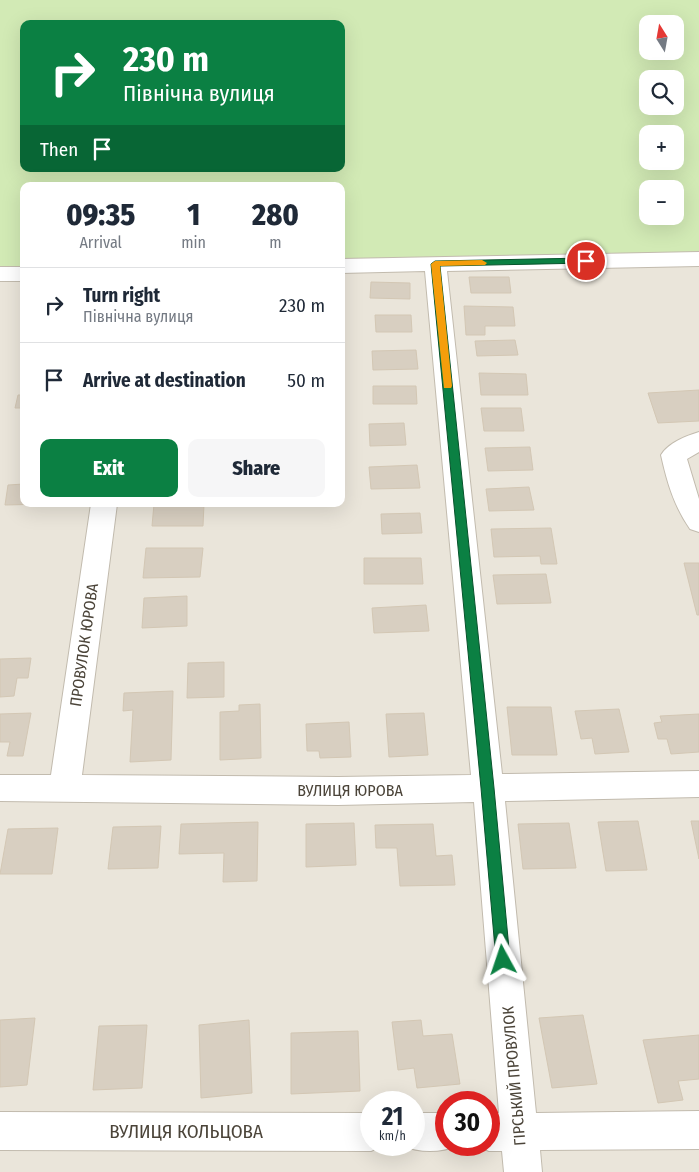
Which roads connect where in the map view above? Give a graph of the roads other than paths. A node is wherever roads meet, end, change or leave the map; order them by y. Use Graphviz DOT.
graph roads {
  1 [pos="699,259"];
  2 [pos="435,264"];
  3 [pos="345,266"];
  4 [pos="0,274"];
  5 [pos="20,274"];
  6 [pos="699,441"];
  7 [pos="104,507"];
  8 [pos="699,522"];
  9 [pos="699,784"];
  10 [pos="65,787"];
  11 [pos="0,788"];
  12 [pos="488,788"];
  13 [pos="699,1130"];
  14 [pos="0,1131"];
  15 [pos="360,1132"];
  16 [pos="504,1132"];
  17 [pos="523,1172"];
  1 -- 2 [label="street"];
  2 -- 3 [label="street"];
  2 -- 12 [label="street, ГІРСЬКИЙ ПРОВУЛОК"];
  4 -- 5 [label="street"];
  6 -- 8 [label="street"];
  7 -- 10 [label="street, ПРОВУЛОК ЮРОВА"];
  9 -- 12 [label="street, ВУЛИЦЯ ЮРОВА"];
  10 -- 11 [label="street, ВУЛИЦЯ ЮРОВА"];
  10 -- 12 [label="street, ВУЛИЦЯ ЮРОВА"];
  12 -- 16 [label="street, ГІРСЬКИЙ ПРОВУЛОК"];
  13 -- 16 [label="street"];
  14 -- 15 [label="street, ВУЛИЦЯ КОЛЬЦОВА"];
  16 -- 17 [label="street, ГІРСЬКИЙ ПРОВУЛОК"];
}
